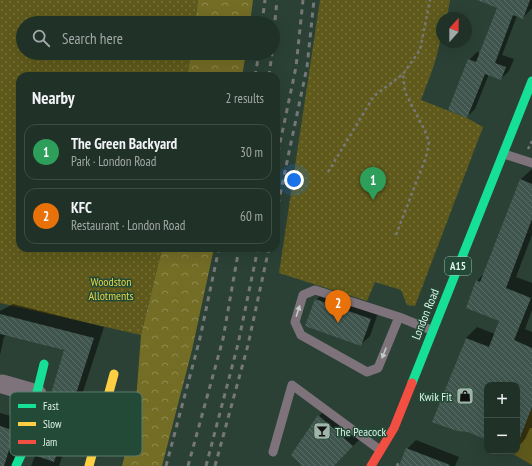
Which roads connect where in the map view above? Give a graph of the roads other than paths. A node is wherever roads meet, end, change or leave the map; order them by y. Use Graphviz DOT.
graph roads {
  1 [pos="532,81"];
  2 [pos="504,154"];
  3 [pos="532,163"];
  4 [pos="399,317"];
  5 [pos="431,330"];
  6 [pos="44,364"];
  7 [pos="114,374"];
  8 [pos="2,384"];
  9 [pos="30,392"];
  10 [pos="37,392"];
  11 [pos="109,392"];
  12 [pos="380,450"];
  13 [pos="273,452"];
  14 [pos="92,456"];
  15 [pos="89,466"];
  16 [pos="371,466"];
  1 -- 2 [label="main road, London Road / A15"];
  2 -- 3 [label="lane"];
  2 -- 5 [label="main road, London Road / A15"];
  4 -- 4 [label="lane, one-way"];
  4 -- 5 [label="lane"];
  5 -- 12 [label="main road, London Road / A15"];
  6 -- 10 [label="main road"];
  7 -- 11 [label="main road"];
  8 -- 9 [label="street"];
  12 -- 13 [label="lane"];
  12 -- 16 [label="main road, London Road / A15"];
  14 -- 15 [label="main road"];
}
